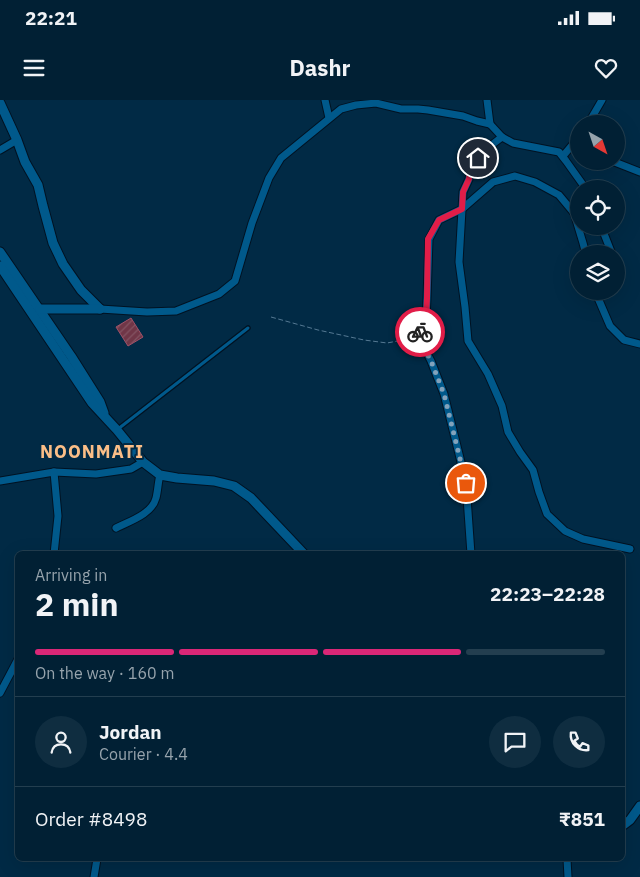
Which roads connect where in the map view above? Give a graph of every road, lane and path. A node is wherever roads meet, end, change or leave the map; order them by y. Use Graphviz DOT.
graph roads {
  1 [pos="325,100"];
  2 [pos="487,100"];
  3 [pos="602,100"];
  4 [pos="0,103"];
  5 [pos="593,115"];
  6 [pos="330,118"];
  7 [pos="490,124"];
  8 [pos="502,137"];
  9 [pos="17,140"];
  10 [pos="570,148"];
  11 [pos="0,150"];
  12 [pos="563,156"];
  13 [pos="625,166"];
  14 [pos="640,172"];
  15 [pos="580,180"];
  16 [pos="462,209"];
  17 [pos="584,245"];
  18 [pos="0,252"];
  19 [pos="0,266"];
  20 [pos="599,300"];
  21 [pos="40,309"];
  22 [pos="100,309"];
  23 [pos="271,317"];
  24 [pos="248,328"];
  25 [pos="418,336"];
  26 [pos="640,344"];
  27 [pos="106,417"];
  28 [pos="117,430"];
  29 [pos="143,462"];
  30 [pos="54,472"];
  31 [pos="160,474"];
  32 [pos="0,481"];
  33 [pos="116,528"];
  34 [pos="630,549"];
  35 [pos="54,551"];
  36 [pos="301,551"];
  37 [pos="471,551"];
  38 [pos="15,665"];
  39 [pos="0,693"];
  40 [pos="640,806"];
  41 [pos="625,824"];
  42 [pos="97,861"];
  43 [pos="567,861"];
  44 [pos="94,877"];
  45 [pos="568,877"];
  1 -- 6 [label="street"];
  2 -- 7 [label="street"];
  3 -- 5 [label="street"];
  4 -- 9 [label="street"];
  6 -- 7 [label="street"];
  6 -- 22 [label="street"];
  7 -- 8 [label="street"];
  8 -- 12 [label="street"];
  8 -- 16 [label="street"];
  9 -- 11 [label="street"];
  9 -- 22 [label="street"];
  10 -- 12 [label="street"];
  12 -- 15 [label="street"];
  13 -- 14 [label="street"];
  16 -- 17 [label="street"];
  16 -- 25 [label="street"];
  16 -- 34 [label="street"];
  18 -- 21 [label="street"];
  19 -- 27 [label="street"];
  20 -- 26 [label="street"];
  21 -- 22 [label="street"];
  21 -- 27 [label="street"];
  23 -- 25 [label="path"];
  24 -- 28 [label="lane"];
  25 -- 37 [label="street"];
  27 -- 28 [label="street"];
  28 -- 29 [label="street"];
  29 -- 30 [label="street"];
  29 -- 31 [label="street"];
  30 -- 32 [label="street"];
  30 -- 35 [label="street"];
  31 -- 33 [label="street"];
  31 -- 36 [label="street"];
  38 -- 39 [label="street"];
  40 -- 41 [label="street"];
  42 -- 44 [label="street"];
  43 -- 45 [label="street"];
}
